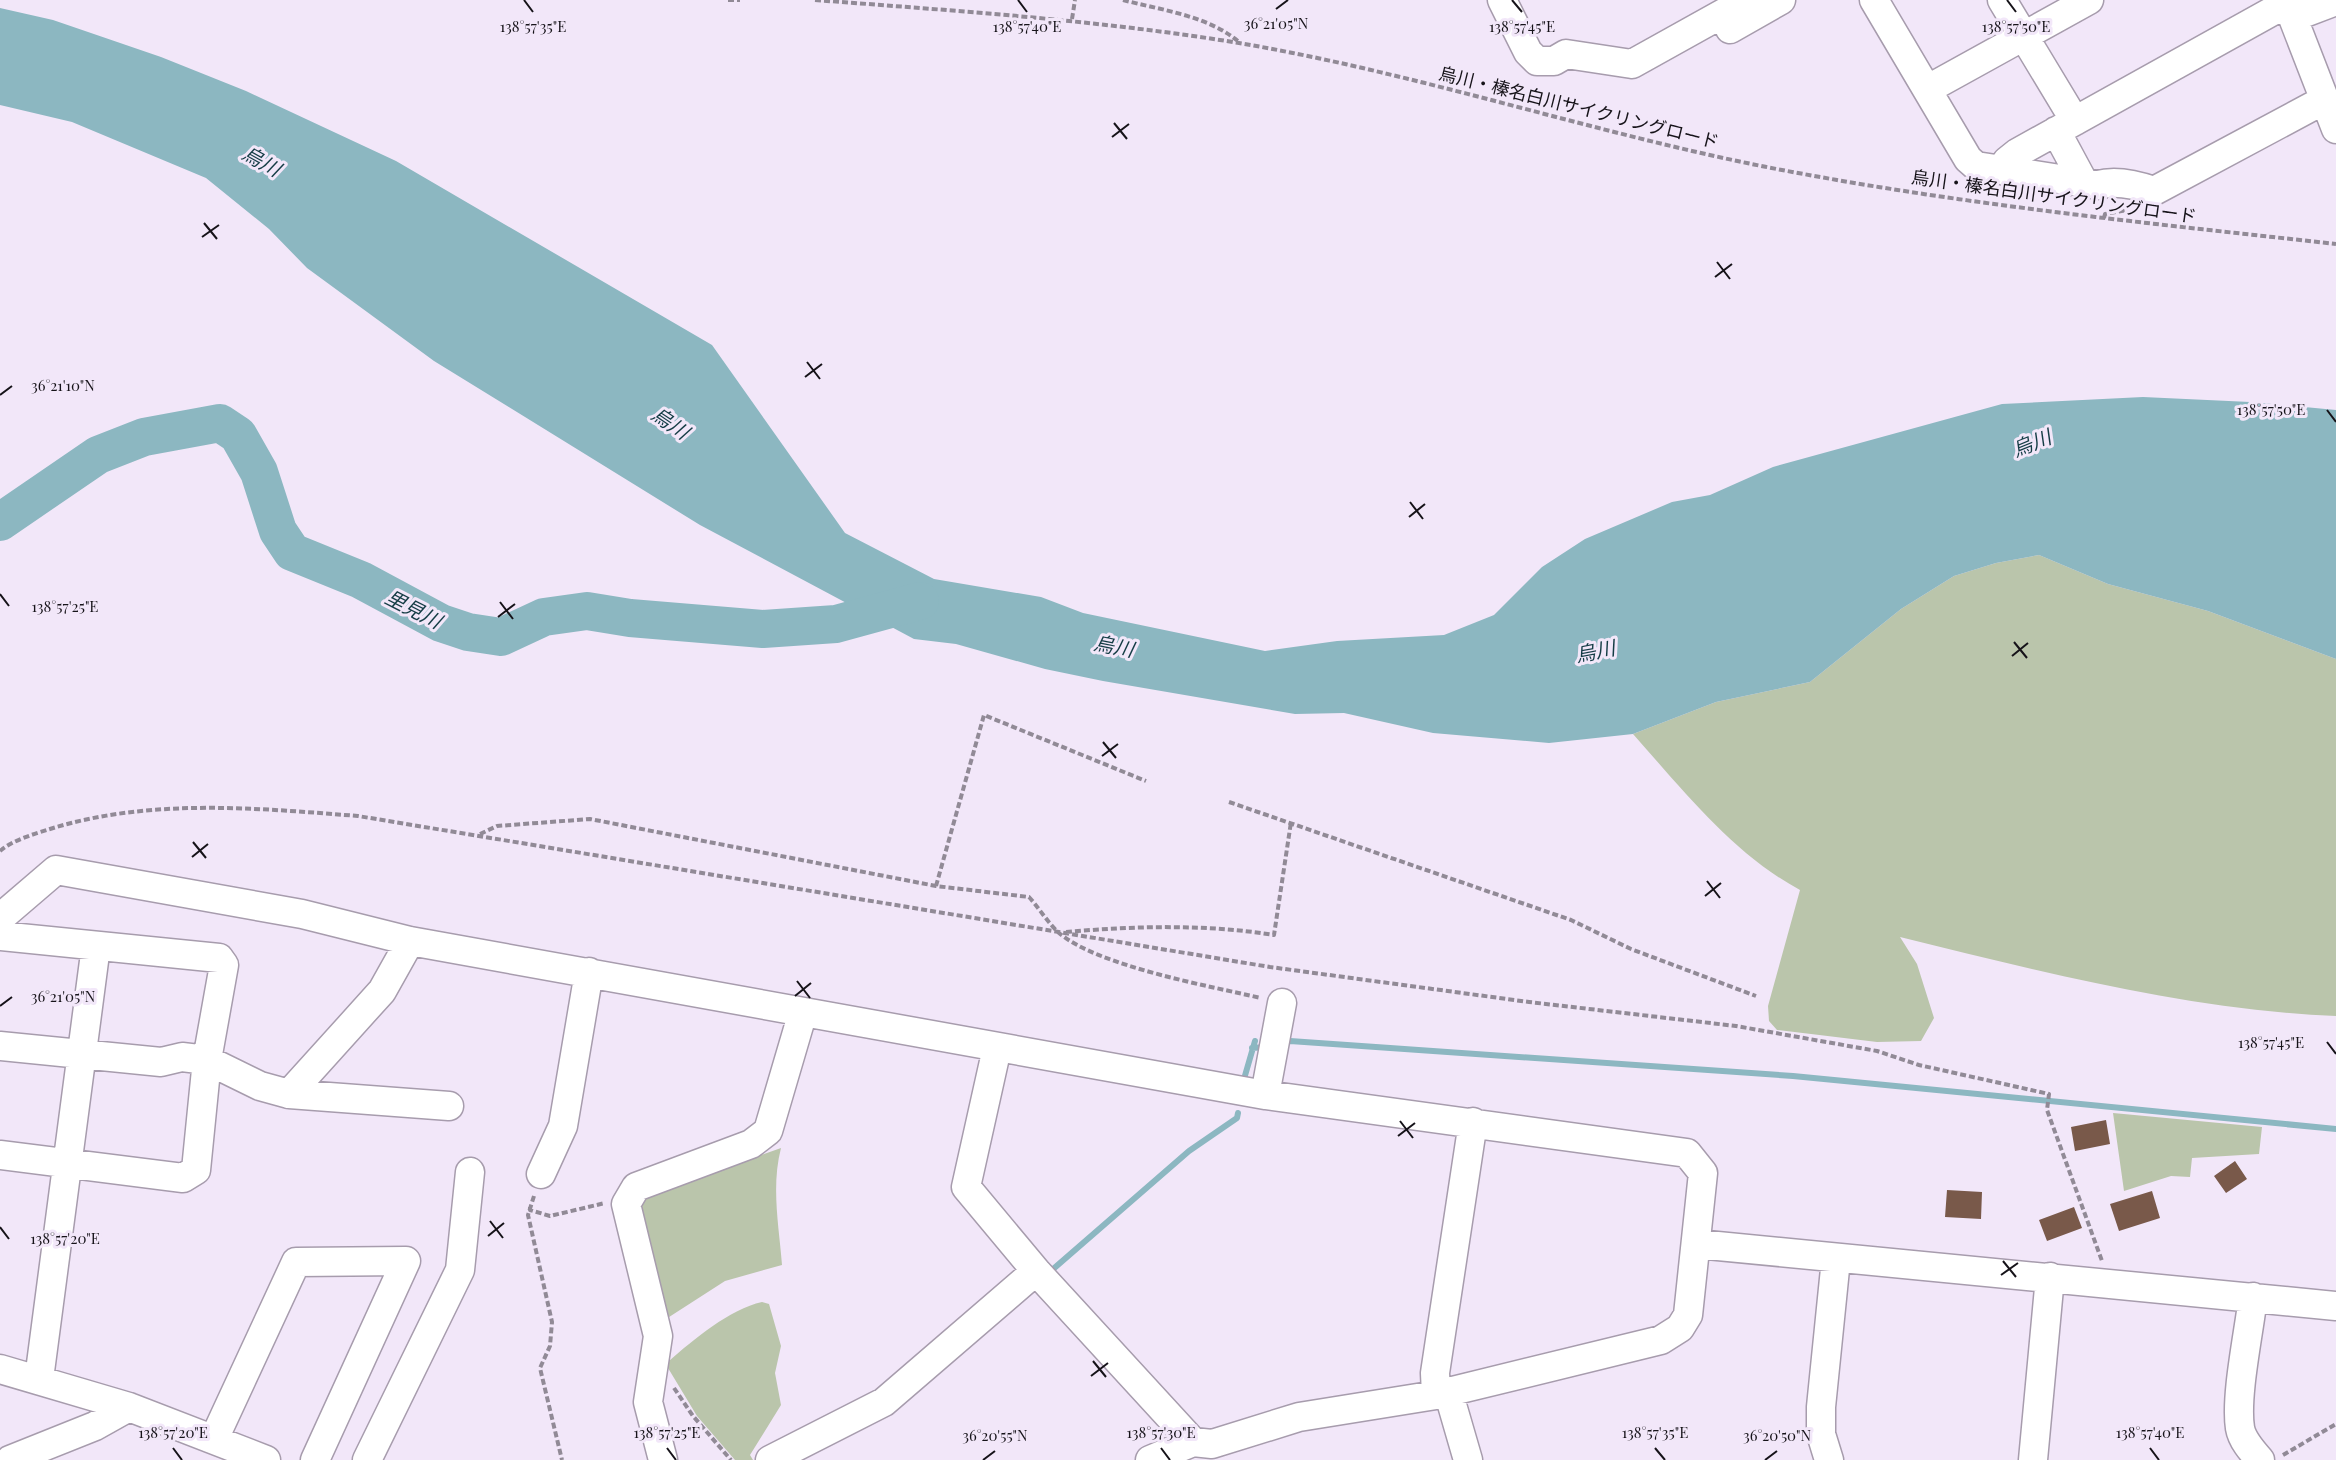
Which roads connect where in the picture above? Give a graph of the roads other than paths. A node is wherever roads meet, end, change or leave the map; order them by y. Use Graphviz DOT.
graph roads {
  1 [pos="1502,0"];
  2 [pos="1781,0"];
  3 [pos="2002,0"];
  4 [pos="2089,0"];
  5 [pos="2336,1"];
  6 [pos="1878,2"];
  7 [pos="2289,7"];
  8 [pos="1739,12"];
  9 [pos="2024,36"];
  10 [pos="1928,89"];
  11 [pos="2331,111"];
  12 [pos="2066,126"];
  13 [pos="2005,171"];
  14 [pos="2091,184"];
  15 [pos="0,918"];
  16 [pos="0,936"];
  17 [pos="410,941"];
  18 [pos="96,946"];
  19 [pos="589,972"];
  20 [pos="1282,1003"];
  21 [pos="803,1012"];
  22 [pos="0,1046"];
  23 [pos="997,1048"];
  24 [pos="80,1056"];
  25 [pos="207,1060"];
  26 [pos="289,1094"];
  27 [pos="1265,1095"];
  28 [pos="449,1106"];
  29 [pos="1473,1122"];
  30 [pos="0,1155"];
  31 [pos="67,1163"];
  32 [pos="470,1172"];
  33 [pos="542,1174"];
  34 [pos="1697,1244"];
  35 [pos="1836,1259"];
  36 [pos="1036,1272"];
  37 [pos="2050,1277"];
  38 [pos="2253,1297"];
  39 [pos="2336,1306"];
  40 [pos="0,1369"];
  41 [pos="39,1379"];
  42 [pos="1442,1393"];
  43 [pos="129,1407"];
  44 [pos="214,1439"];
  45 [pos="1193,1442"];
  46 [pos="10,1460"];
  47 [pos="267,1460"];
  48 [pos="315,1460"];
  49 [pos="367,1460"];
  50 [pos="663,1460"];
  51 [pos="770,1460"];
  52 [pos="1150,1460"];
  53 [pos="1468,1460"];
  54 [pos="1829,1460"];
  55 [pos="2033,1460"];
  56 [pos="2260,1460"];
  1 -- 8 [label="street"];
  2 -- 8 [label="street"];
  3 -- 9 [label="street"];
  4 -- 9 [label="street"];
  5 -- 7 [label="street"];
  6 -- 10 [label="street"];
  7 -- 11 [label="street"];
  7 -- 12 [label="street"];
  9 -- 10 [label="street"];
  9 -- 12 [label="street"];
  10 -- 13 [label="street"];
  11 -- 14 [label="street"];
  12 -- 13 [label="street"];
  12 -- 14 [label="street"];
  13 -- 14 [label="street"];
  15 -- 17 [label="street"];
  16 -- 18 [label="street"];
  17 -- 19 [label="street"];
  17 -- 26 [label="street"];
  18 -- 24 [label="street"];
  18 -- 25 [label="street"];
  19 -- 21 [label="street"];
  19 -- 33 [label="street"];
  20 -- 27 [label="street"];
  21 -- 23 [label="street"];
  21 -- 50 [label="street"];
  22 -- 24 [label="street"];
  23 -- 27 [label="street"];
  23 -- 36 [label="street"];
  24 -- 25 [label="street"];
  24 -- 31 [label="street"];
  25 -- 26 [label="street"];
  25 -- 31 [label="street"];
  26 -- 28 [label="street"];
  27 -- 29 [label="street"];
  29 -- 34 [label="street"];
  29 -- 42 [label="street"];
  30 -- 31 [label="street"];
  31 -- 41 [label="street"];
  32 -- 49 [label="street"];
  34 -- 35 [label="street"];
  34 -- 42 [label="street"];
  35 -- 37 [label="street"];
  35 -- 54 [label="street"];
  36 -- 45 [label="street"];
  36 -- 51 [label="street"];
  37 -- 38 [label="street"];
  37 -- 55 [label="street"];
  38 -- 39 [label="street"];
  38 -- 56 [label="street"];
  40 -- 41 [label="street"];
  41 -- 43 [label="street"];
  42 -- 45 [label="street"];
  42 -- 53 [label="street"];
  43 -- 44 [label="street"];
  43 -- 46 [label="street"];
  44 -- 47 [label="street"];
  44 -- 48 [label="street"];
  45 -- 52 [label="street"];
}
